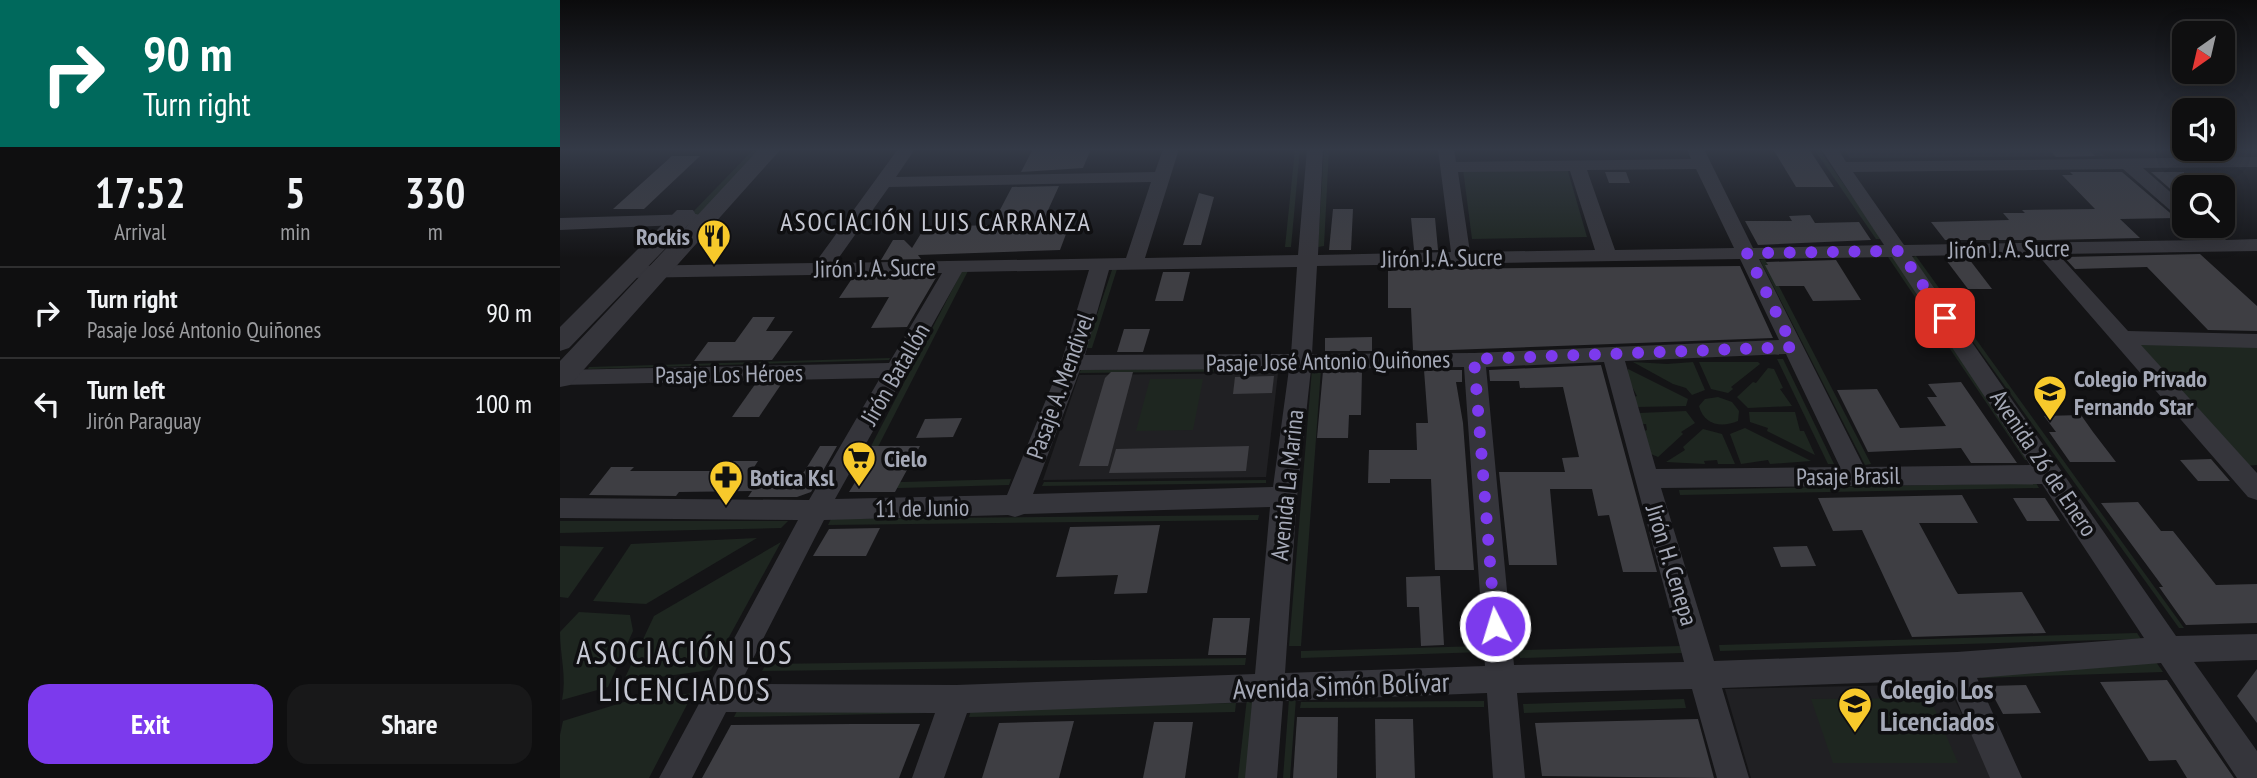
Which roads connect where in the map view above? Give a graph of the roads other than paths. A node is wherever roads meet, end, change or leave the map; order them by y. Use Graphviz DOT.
graph roads {
  1 [pos="725,185"];
  2 [pos="882,185"];
  3 [pos="1159,185"];
  4 [pos="1313,185"];
  5 [pos="1451,185"];
  6 [pos="1584,185"];
  7 [pos="1713,185"];
  8 [pos="1854,185"];
  9 [pos="2153,185"];
  10 [pos="2172,202"];
  11 [pos="691,221"];
  12 [pos="560,223"];
  13 [pos="2213,238"];
  14 [pos="2257,245"];
  15 [pos="2222,246"];
  16 [pos="2042,248"];
  17 [pos="1900,251"];
  18 [pos="1747,253"];
  19 [pos="1607,256"];
  20 [pos="1461,258"];
  21 [pos="1308,261"];
  22 [pos="1134,263"];
  23 [pos="1101,264"];
  24 [pos="956,267"];
  25 [pos="821,269"];
  26 [pos="658,271"];
  27 [pos="626,272"];
  28 [pos="2121,338"];
  29 [pos="2257,341"];
  30 [pos="560,342"];
  31 [pos="1793,347"];
  32 [pos="1612,352"];
  33 [pos="1474,359"];
  34 [pos="1301,362"];
  35 [pos="1072,363"];
  36 [pos="898,370"];
  37 [pos="561,377"];
  38 [pos="2051,474"];
  39 [pos="1856,475"];
  40 [pos="1646,479"];
  41 [pos="2253,481"];
  42 [pos="1284,497"];
  43 [pos="1015,507"];
  44 [pos="560,508"];
  45 [pos="816,510"];
  46 [pos="2257,647"];
  47 [pos="2169,649"];
  48 [pos="1958,666"];
  49 [pos="1704,675"];
  50 [pos="1500,679"];
  51 [pos="1268,688"];
  52 [pos="718,698"];
  53 [pos="956,699"];
  54 [pos="675,778"];
  55 [pos="928,778"];
  56 [pos="1261,778"];
  57 [pos="1509,778"];
  58 [pos="1733,778"];
  59 [pos="2006,778"];
  60 [pos="2256,778"];
  1 -- 11 [label="street"];
  2 -- 25 [label="street"];
  3 -- 22 [label="street"];
  4 -- 21 [label="street, Avenida La Marina"];
  5 -- 20 [label="street"];
  6 -- 19 [label="street"];
  7 -- 18 [label="street"];
  8 -- 17 [label="street, Avenida 26 de Enero"];
  9 -- 10 [label="street"];
  11 -- 12 [label="street"];
  11 -- 26 [label="street"];
  11 -- 27 [label="street"];
  13 -- 15 [label="street"];
  14 -- 15 [label="street, Jirón J. A. Sucre"];
  15 -- 16 [label="street, Jirón J. A. Sucre"];
  16 -- 17 [label="street, Jirón J. A. Sucre"];
  16 -- 28 [label="street"];
  17 -- 18 [label="street, Jirón J. A. Sucre"];
  17 -- 38 [label="street, Avenida 26 de Enero"];
  18 -- 19 [label="street, Jirón J. A. Sucre"];
  18 -- 31 [label="street"];
  19 -- 20 [label="street, Jirón J. A. Sucre"];
  20 -- 21 [label="street, Jirón J. A. Sucre"];
  21 -- 22 [label="street, Jirón J. A. Sucre"];
  21 -- 34 [label="street, Avenida La Marina"];
  22 -- 23 [label="street, Jirón J. A. Sucre"];
  23 -- 24 [label="street, Jirón J. A. Sucre"];
  23 -- 35 [label="street, Pasaje A. Mendivel"];
  24 -- 25 [label="street, Jirón J. A. Sucre"];
  24 -- 36 [label="street, Jirón Batallón"];
  25 -- 26 [label="street, Jirón J. A. Sucre"];
  26 -- 27 [label="street, Jirón J. A. Sucre"];
  26 -- 37 [label="street"];
  27 -- 30 [label="street"];
  28 -- 29 [label="street"];
  28 -- 41 [label="street"];
  31 -- 32 [label="street, Pasaje José Antonio Quiñones"];
  31 -- 39 [label="street"];
  32 -- 33 [label="street, Pasaje José Antonio Quiñones"];
  32 -- 40 [label="street, Jirón H. Cenepa"];
  33 -- 34 [label="street, Pasaje José Antonio Quiñones"];
  33 -- 50 [label="street"];
  34 -- 35 [label="street, Pasaje José Antonio Quiñones"];
  34 -- 42 [label="street, Avenida La Marina"];
  35 -- 43 [label="street, Pasaje A. Mendivel"];
  36 -- 37 [label="street, Pasaje Los Héroes"];
  36 -- 45 [label="street, Jirón Batallón"];
  38 -- 39 [label="street, Pasaje Brasil"];
  38 -- 47 [label="street, Avenida 26 de Enero"];
  39 -- 40 [label="street, Pasaje Brasil"];
  40 -- 49 [label="street, Jirón H. Cenepa"];
  42 -- 43 [label="street, 11 de Junio"];
  42 -- 51 [label="street, Avenida La Marina"];
  43 -- 45 [label="street, 11 de Junio"];
  44 -- 45 [label="street, 11 de Junio"];
  45 -- 52 [label="street, Jirón Batallón"];
  46 -- 47 [label="street, Avenida Simón Bolívar"];
  47 -- 48 [label="street, Avenida Simón Bolívar"];
  47 -- 60 [label="street, Avenida 26 de Enero"];
  48 -- 49 [label="street, Avenida Simón Bolívar"];
  48 -- 59 [label="street"];
  49 -- 50 [label="street, Avenida Simón Bolívar"];
  49 -- 58 [label="street, Jirón H. Cenepa"];
  50 -- 51 [label="street, Avenida Simón Bolívar"];
  50 -- 57 [label="street"];
  51 -- 53 [label="street, Avenida Simón Bolívar"];
  51 -- 56 [label="street, Avenida La Marina"];
  52 -- 53 [label="street, Avenida Simón Bolívar"];
  52 -- 54 [label="street, Jirón Batallón"];
  53 -- 55 [label="street"];
}
